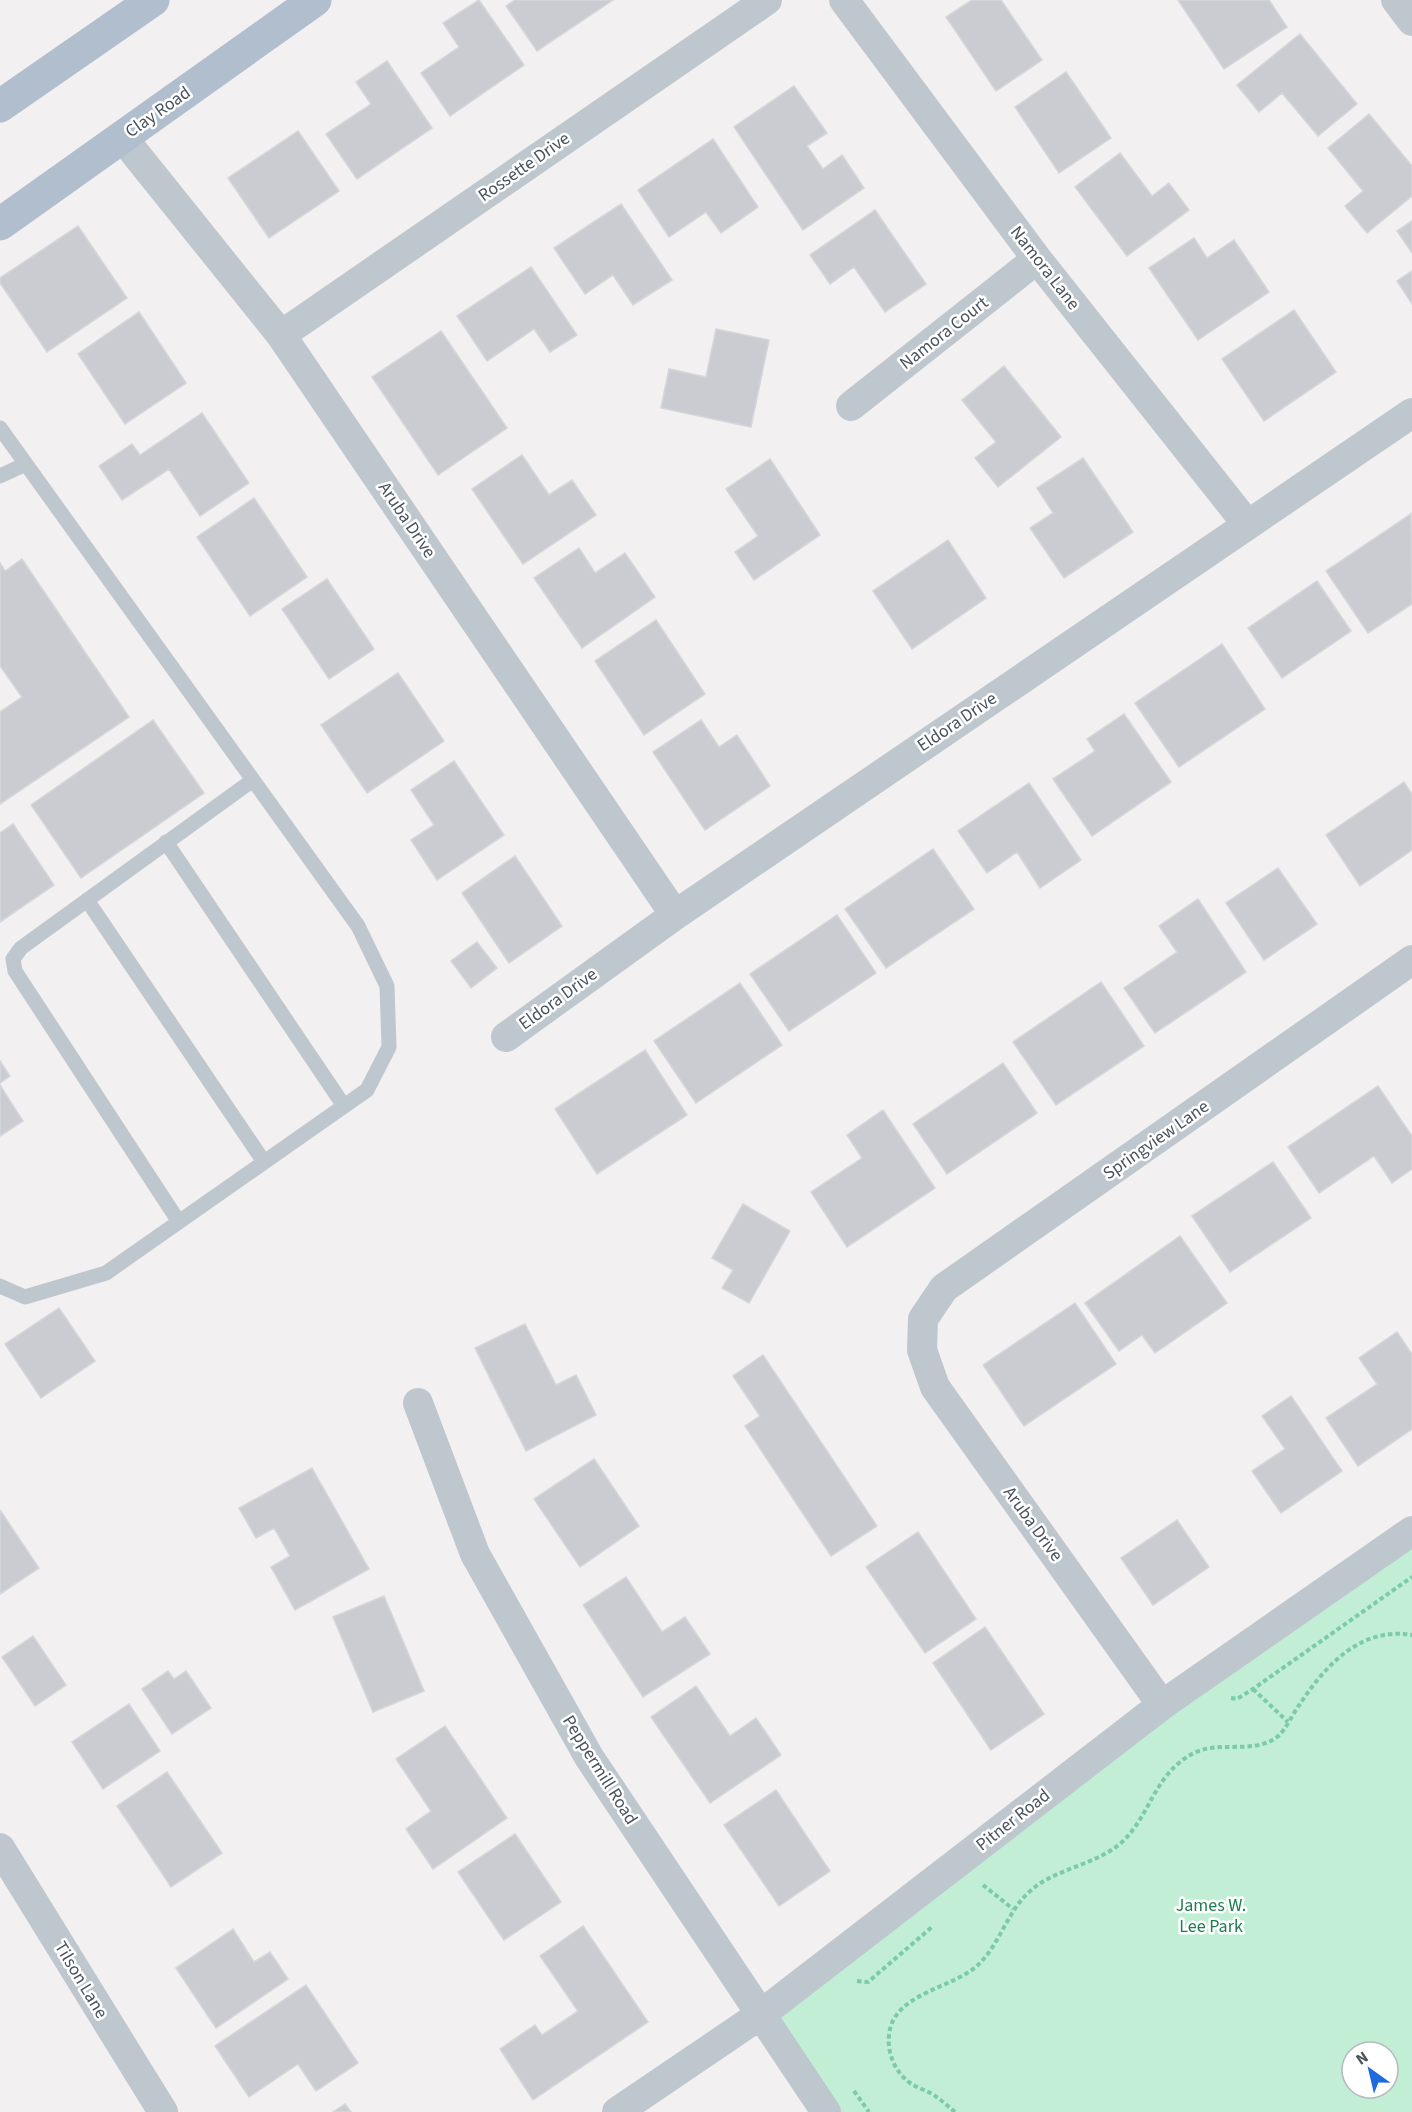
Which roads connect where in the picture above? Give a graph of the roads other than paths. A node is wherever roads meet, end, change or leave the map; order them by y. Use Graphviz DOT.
graph roads {
  1 [pos="153,0"];
  2 [pos="315,0"];
  3 [pos="767,0"];
  4 [pos="1396,0"];
  5 [pos="847,4"];
  6 [pos="1412,21"];
  7 [pos="0,106"];
  8 [pos="122,137"];
  9 [pos="0,224"];
  10 [pos="1037,259"];
  11 [pos="281,335"];
  12 [pos="851,406"];
  13 [pos="1412,413"];
  14 [pos="0,428"];
  15 [pos="26,464"];
  16 [pos="0,476"];
  17 [pos="1246,524"];
  18 [pos="253,780"];
  19 [pos="166,842"];
  20 [pos="87,900"];
  21 [pos="675,915"];
  22 [pos="1412,960"];
  23 [pos="506,1037"];
  24 [pos="344,1106"];
  25 [pos="264,1162"];
  26 [pos="179,1221"];
  27 [pos="0,1286"];
  28 [pos="922,1335"];
  29 [pos="418,1403"];
  30 [pos="1412,1531"];
  31 [pos="1162,1705"];
  32 [pos="0,1848"];
  33 [pos="760,2015"];
  34 [pos="163,2112"];
  35 [pos="617,2112"];
  36 [pos="826,2112"];
  1 -- 7 [label="main road"];
  2 -- 8 [label="main road, Clay Road"];
  3 -- 11 [label="street, Rossette Drive"];
  4 -- 6 [label="street"];
  5 -- 10 [label="street, Namora Lane"];
  8 -- 9 [label="main road, Clay Road"];
  8 -- 11 [label="street, Aruba Drive"];
  10 -- 12 [label="street, Namora Court"];
  10 -- 17 [label="street, Namora Lane"];
  11 -- 21 [label="street, Aruba Drive"];
  13 -- 17 [label="street, Eldora Drive"];
  14 -- 15 [label="lane"];
  15 -- 16 [label="lane"];
  15 -- 18 [label="lane"];
  17 -- 21 [label="street, Eldora Drive"];
  18 -- 19 [label="lane"];
  18 -- 24 [label="lane"];
  19 -- 20 [label="lane"];
  19 -- 24 [label="lane"];
  20 -- 25 [label="lane"];
  20 -- 26 [label="lane"];
  21 -- 23 [label="street, Eldora Drive"];
  22 -- 28 [label="street, Springview Lane"];
  24 -- 25 [label="lane"];
  25 -- 26 [label="lane"];
  26 -- 27 [label="lane"];
  28 -- 31 [label="street, Aruba Drive"];
  29 -- 33 [label="street, Peppermill Road"];
  30 -- 31 [label="street, Pitner Road"];
  31 -- 33 [label="street, Pitner Road"];
  32 -- 34 [label="street, Tilson Lane"];
  33 -- 35 [label="street, Pitner Road"];
  33 -- 36 [label="street, Peppermill Road"];
}
